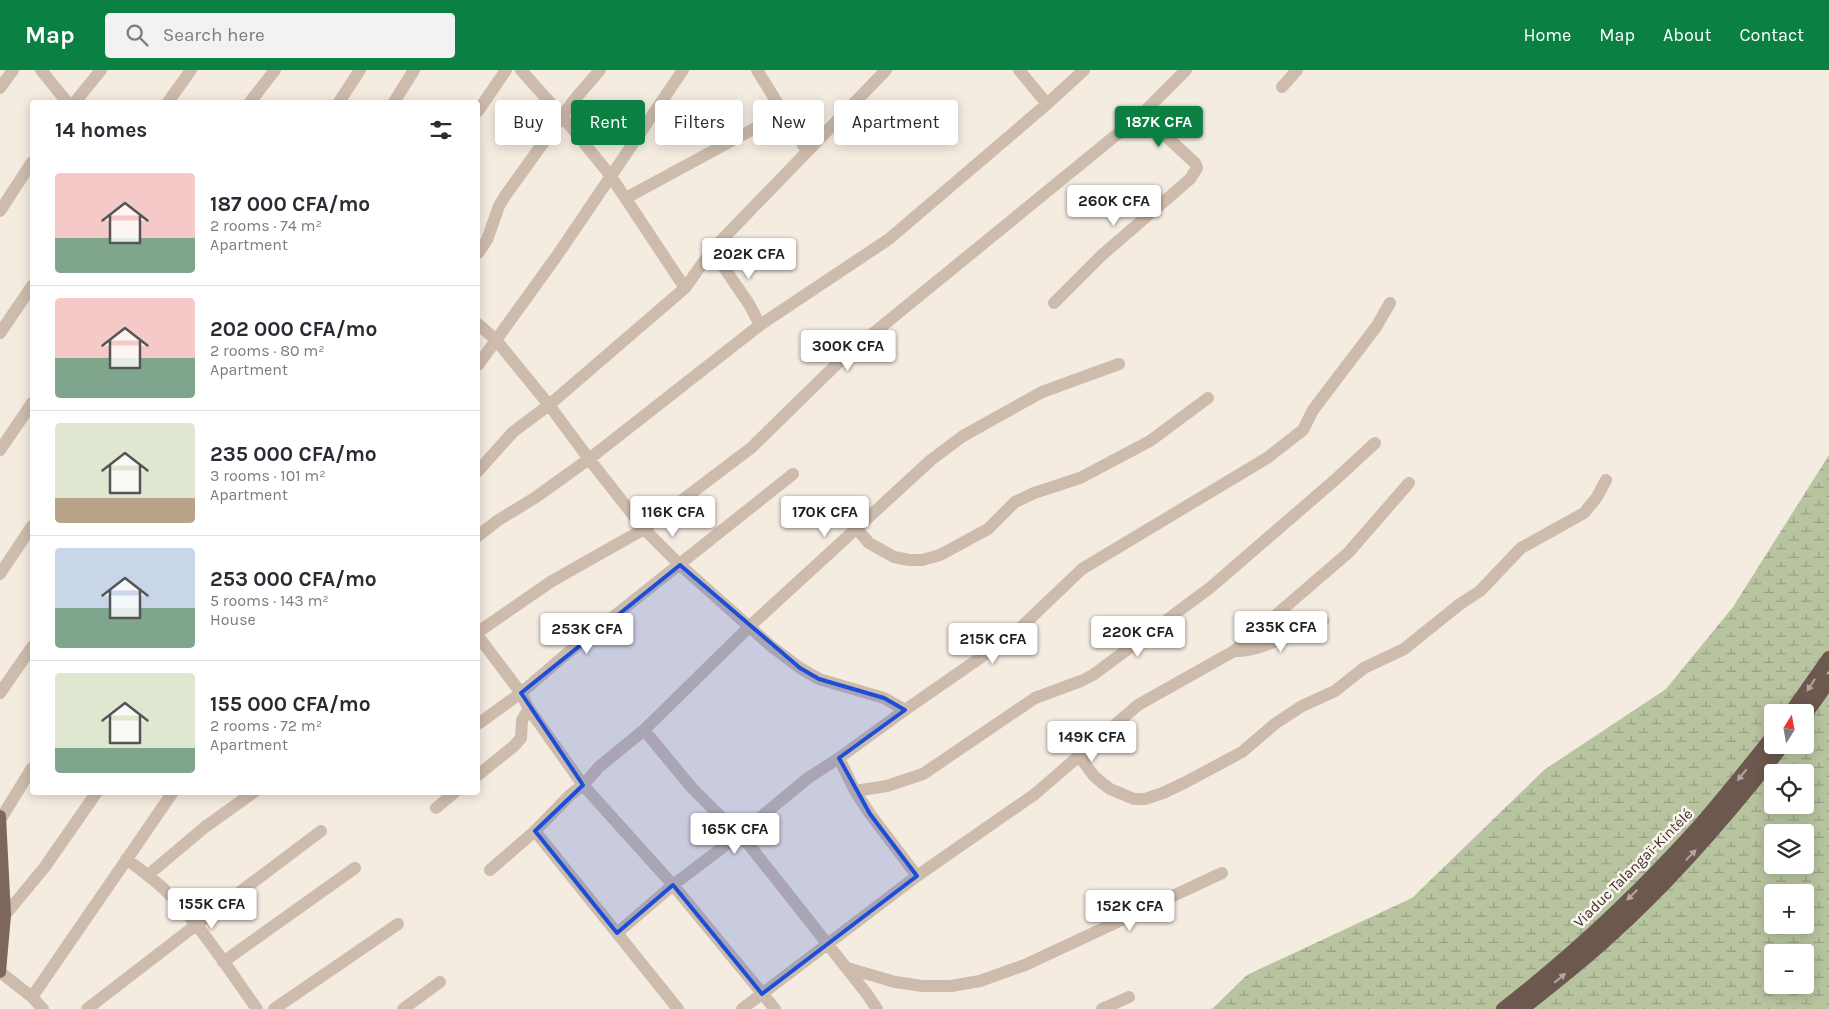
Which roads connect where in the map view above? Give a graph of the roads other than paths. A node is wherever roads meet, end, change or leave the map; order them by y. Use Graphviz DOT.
graph roads {
  1 [pos="13,70"];
  2 [pos="42,70"];
  3 [pos="101,70"];
  4 [pos="190,70"];
  5 [pos="275,70"];
  6 [pos="360,70"];
  7 [pos="414,70"];
  8 [pos="506,70"];
  9 [pos="521,70"];
  10 [pos="600,70"];
  11 [pos="683,70"];
  12 [pos="757,70"];
  13 [pos="886,70"];
  14 [pos="1019,70"];
  15 [pos="1084,70"];
  16 [pos="1186,70"];
  17 [pos="1297,70"];
  18 [pos="1282,87"];
  19 [pos="0,88"];
  20 [pos="65,100"];
  21 [pos="77,100"];
  22 [pos="169,100"];
  23 [pos="252,100"];
  24 [pos="340,100"];
  25 [pos="395,100"];
  26 [pos="775,100"];
  27 [pos="1047,104"];
  28 [pos="480,108"];
  29 [pos="1142,114"];
  30 [pos="562,116"];
  31 [pos="753,129"];
  32 [pos="803,145"];
  33 [pos="807,151"];
  34 [pos="30,165"];
  35 [pos="610,175"];
  36 [pos="626,198"];
  37 [pos="0,211"];
  38 [pos="480,250"];
  39 [pos="712,250"];
  40 [pos="685,288"];
  41 [pos="30,289"];
  42 [pos="1390,302"];
  43 [pos="1054,303"];
  44 [pos="760,325"];
  45 [pos="480,326"];
  46 [pos="0,333"];
  47 [pos="496,340"];
  48 [pos="480,362"];
  49 [pos="1119,364"];
  50 [pos="1208,398"];
  51 [pos="549,405"];
  52 [pos="30,406"];
  53 [pos="1375,443"];
  54 [pos="0,450"];
  55 [pos="589,459"];
  56 [pos="480,469"];
  57 [pos="793,474"];
  58 [pos="1606,480"];
  59 [pos="1408,483"];
  60 [pos="856,528"];
  61 [pos="30,529"];
  62 [pos="644,529"];
  63 [pos="480,534"];
  64 [pos="680,565"];
  65 [pos="0,574"];
  66 [pos="1323,621"];
  67 [pos="750,626"];
  68 [pos="480,631"];
  69 [pos="480,639"];
  70 [pos="30,650"];
  71 [pos="1234,651"];
  72 [pos="1829,658"];
  73 [pos="1829,681"];
  74 [pos="0,693"];
  75 [pos="521,693"];
  76 [pos="1797,704"];
  77 [pos="1813,704"];
  78 [pos="529,710"];
  79 [pos="904,710"];
  80 [pos="480,723"];
  81 [pos="644,730"];
  82 [pos="1764,747"];
  83 [pos="1776,754"];
  84 [pos="1079,756"];
  85 [pos="839,758"];
  86 [pos="30,771"];
  87 [pos="480,773"];
  88 [pos="582,785"];
  89 [pos="855,791"];
  90 [pos="95,795"];
  91 [pos="171,795"];
  92 [pos="250,795"];
  93 [pos="451,795"];
  94 [pos="436,808"];
  95 [pos="0,818"];
  96 [pos="535,831"];
  97 [pos="321,832"];
  98 [pos="739,835"];
  99 [pos="126,859"];
  100 [pos="355,868"];
  101 [pos="490,870"];
  102 [pos="1222,873"];
  103 [pos="148,875"];
  104 [pos="917,876"];
  105 [pos="674,885"];
  106 [pos="5,915"];
  107 [pos="398,924"];
  108 [pos="196,925"];
  109 [pos="617,933"];
  110 [pos="827,943"];
  111 [pos="223,962"];
  112 [pos="847,968"];
  113 [pos="0,972"];
  114 [pos="440,982"];
  115 [pos="762,994"];
  116 [pos="1129,997"];
  117 [pos="32,998"];
  118 [pos="43,1009"];
  119 [pos="87,1009"];
  120 [pos="257,1009"];
  121 [pos="274,1009"];
  122 [pos="403,1009"];
  123 [pos="678,1009"];
  124 [pos="742,1009"];
  125 [pos="775,1009"];
  126 [pos="877,1009"];
  127 [pos="1102,1009"];
  128 [pos="1503,1009"];
  129 [pos="1522,1009"];
  1 -- 19 [label="street"];
  2 -- 20 [label="street"];
  3 -- 21 [label="street"];
  4 -- 22 [label="street"];
  5 -- 23 [label="street"];
  6 -- 24 [label="street"];
  7 -- 25 [label="street"];
  8 -- 28 [label="street"];
  9 -- 30 [label="street"];
  10 -- 30 [label="street"];
  11 -- 35 [label="street"];
  12 -- 26 [label="street"];
  13 -- 33 [label="street"];
  14 -- 27 [label="street"];
  15 -- 27 [label="street"];
  16 -- 29 [label="street"];
  17 -- 18 [label="street"];
  27 -- 44 [label="street"];
  29 -- 43 [label="street"];
  29 -- 62 [label="street"];
  30 -- 35 [label="street"];
  30 -- 38 [label="street"];
  31 -- 36 [label="street"];
  32 -- 33 [label="street"];
  33 -- 39 [label="street"];
  34 -- 37 [label="street"];
  35 -- 36 [label="street"];
  35 -- 47 [label="street"];
  36 -- 40 [label="street"];
  39 -- 40 [label="street"];
  39 -- 44 [label="street"];
  40 -- 51 [label="street"];
  41 -- 46 [label="street"];
  42 -- 79 [label="street"];
  44 -- 55 [label="street"];
  45 -- 47 [label="street"];
  47 -- 48 [label="street"];
  47 -- 51 [label="street"];
  49 -- 60 [label="street"];
  50 -- 60 [label="street"];
  51 -- 55 [label="street"];
  51 -- 56 [label="street"];
  52 -- 54 [label="street"];
  53 -- 89 [label="street"];
  55 -- 62 [label="street"];
  55 -- 63 [label="street"];
  57 -- 64 [label="street"];
  58 -- 84 [label="street"];
  59 -- 71 [label="street"];
  60 -- 67 [label="street"];
  61 -- 65 [label="street"];
  62 -- 64 [label="street"];
  62 -- 68 [label="street"];
  64 -- 67 [label="street"];
  64 -- 75 [label="street"];
  66 -- 71 [label="street"];
  67 -- 79 [label="street"];
  67 -- 81 [label="street"];
  69 -- 75 [label="street"];
  70 -- 74 [label="street"];
  71 -- 84 [label="street"];
  72 -- 76 [label="highway, one-way"];
  73 -- 77 [label="highway"];
  75 -- 78 [label="street"];
  75 -- 80 [label="street"];
  78 -- 87 [label="street"];
  78 -- 88 [label="street"];
  79 -- 85 [label="street"];
  81 -- 88 [label="street"];
  81 -- 98 [label="street"];
  82 -- 128 [label="highway, Viaduc Talangaï-Kintélé, one-way"];
  129 -- 83 [label="highway, Viaduc Talangaï-Kintélé, one-way"];
  84 -- 104 [label="street"];
  85 -- 89 [label="street"];
  85 -- 98 [label="street"];
  86 -- 95 [label="street"];
  88 -- 96 [label="street"];
  88 -- 105 [label="street"];
  89 -- 104 [label="street"];
  90 -- 106 [label="street"];
  91 -- 99 [label="street"];
  92 -- 103 [label="street"];
  93 -- 94 [label="street"];
  95 -- 106 [label="main road"];
  96 -- 101 [label="street"];
  96 -- 109 [label="street"];
  97 -- 108 [label="street"];
  98 -- 105 [label="street"];
  98 -- 110 [label="street"];
  99 -- 103 [label="street"];
  99 -- 117 [label="street"];
  100 -- 111 [label="street"];
  102 -- 112 [label="street"];
  103 -- 108 [label="street"];
  104 -- 110 [label="street"];
  105 -- 109 [label="street"];
  105 -- 115 [label="street"];
  106 -- 113 [label="main road"];
  107 -- 121 [label="street"];
  108 -- 111 [label="street"];
  108 -- 119 [label="street"];
  109 -- 123 [label="street"];
  110 -- 112 [label="street"];
  110 -- 115 [label="street"];
  111 -- 120 [label="street"];
  112 -- 126 [label="street"];
  113 -- 117 [label="street"];
  114 -- 122 [label="street"];
  115 -- 124 [label="street"];
  115 -- 125 [label="street"];
  116 -- 127 [label="street"];
  117 -- 118 [label="street"];
}
